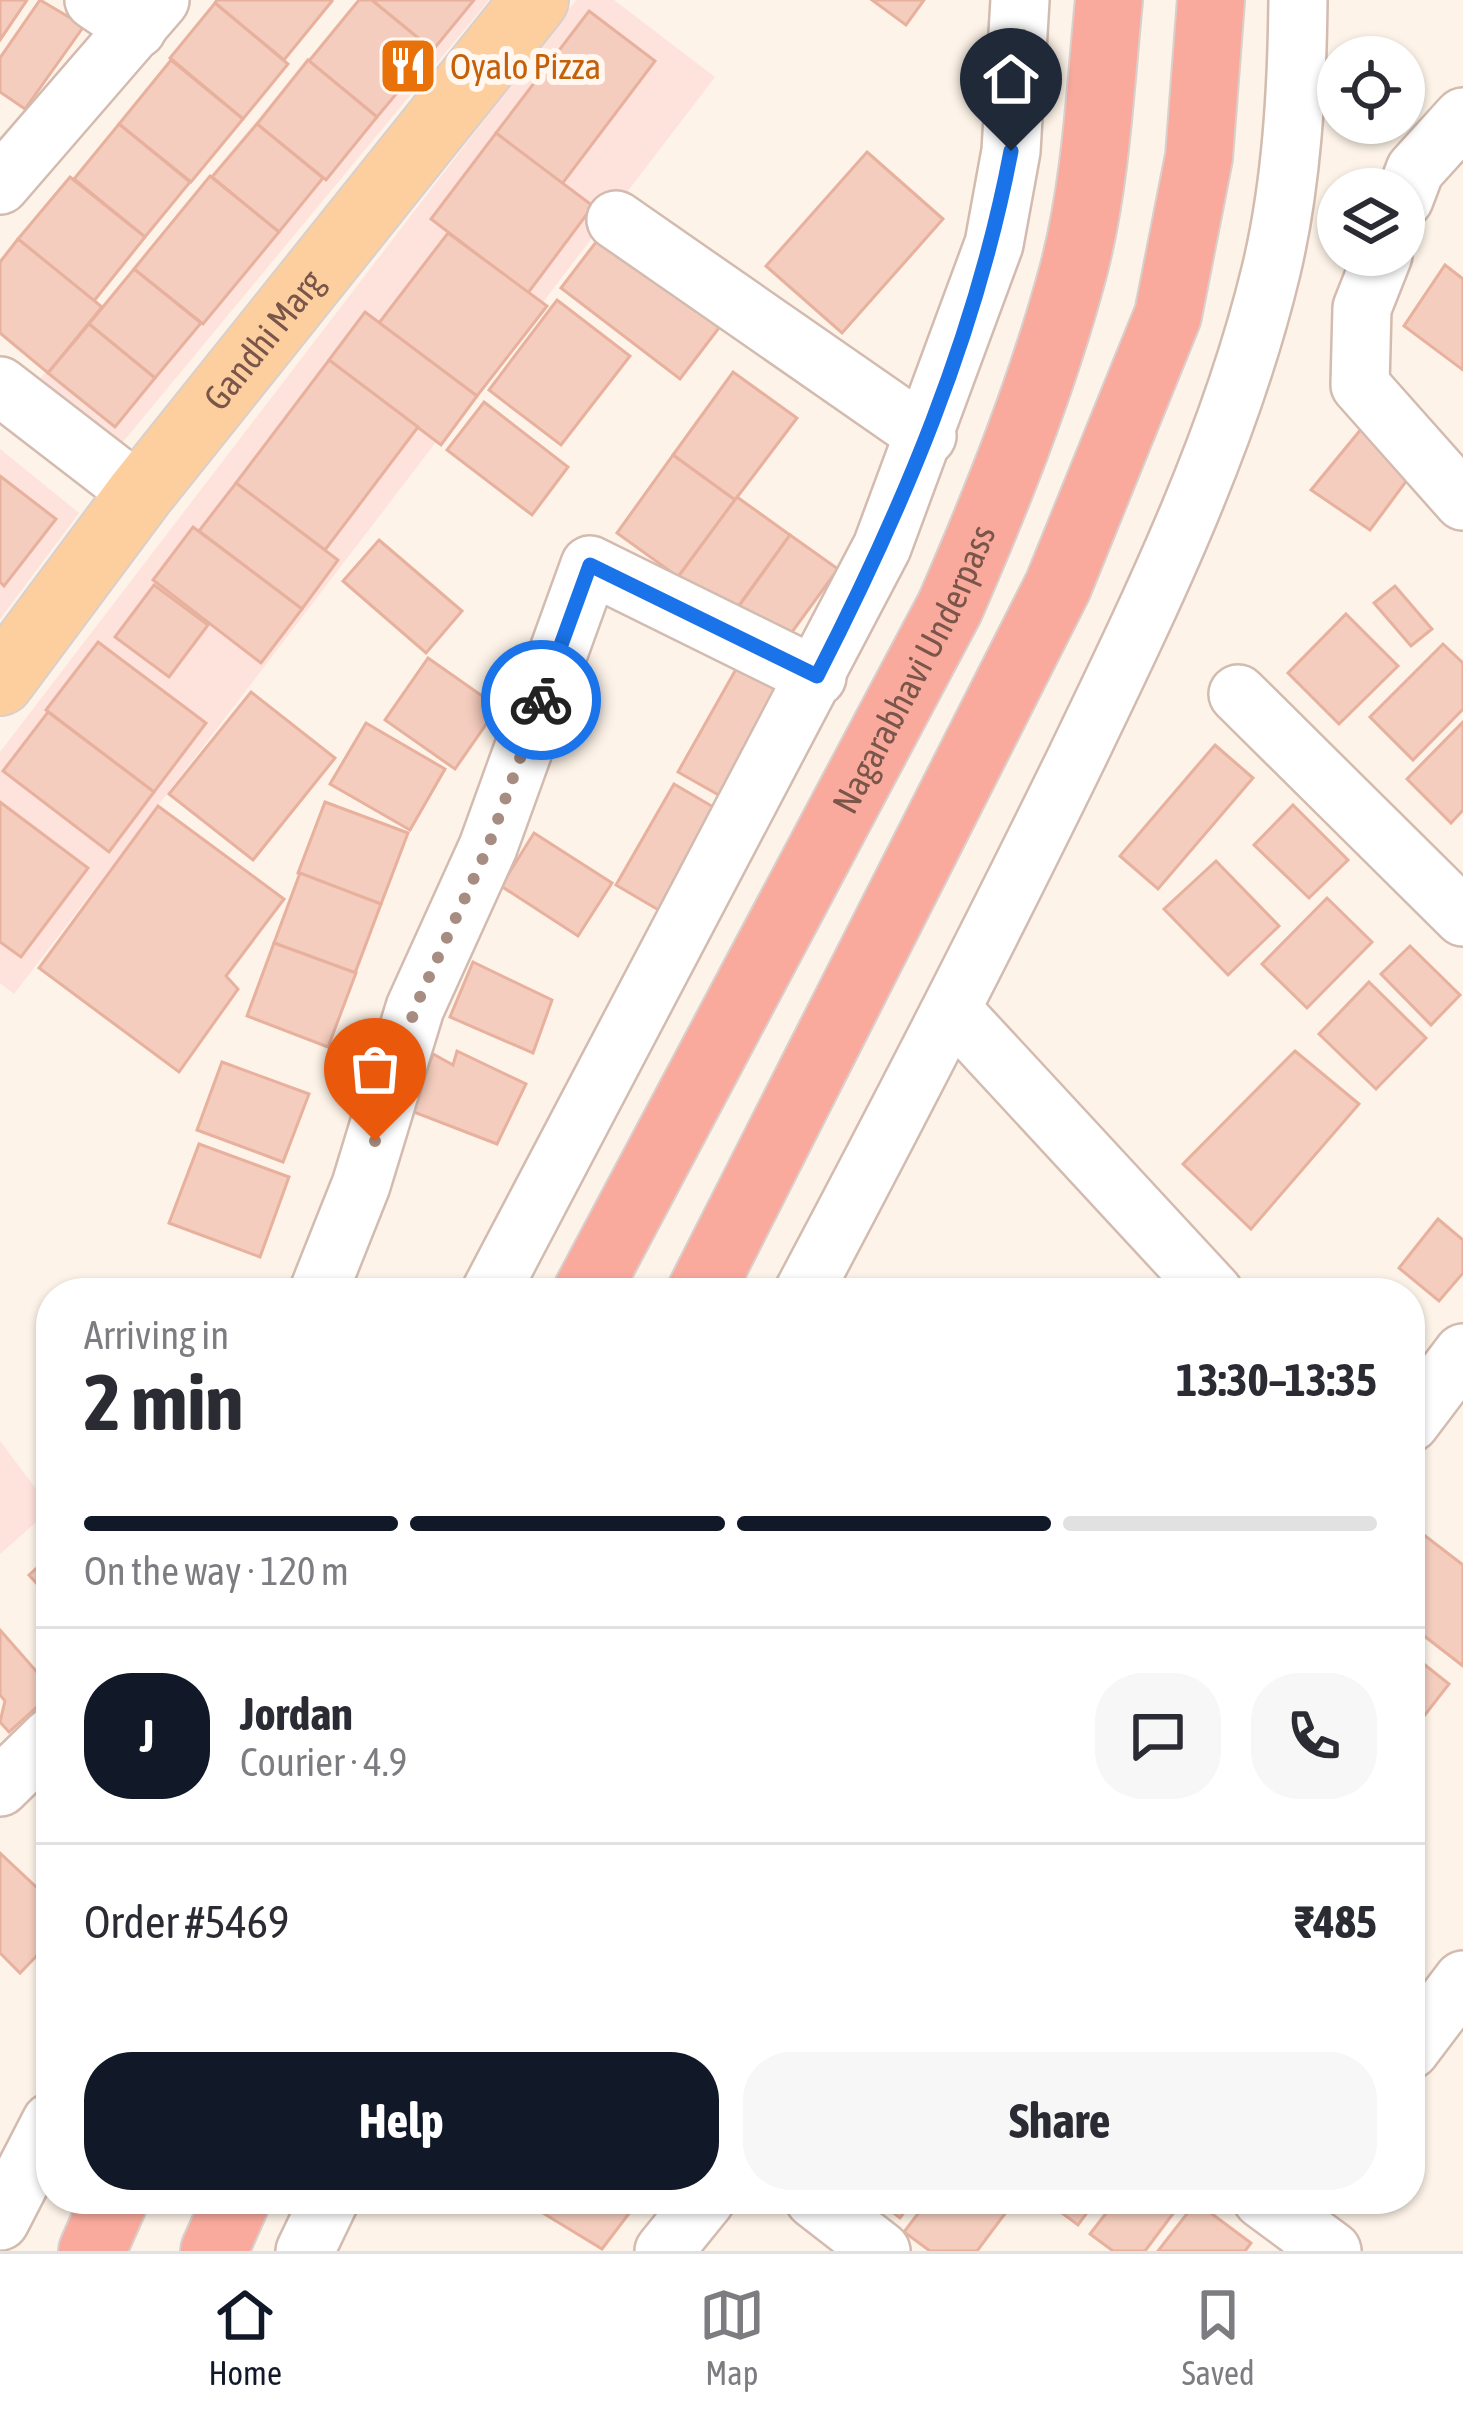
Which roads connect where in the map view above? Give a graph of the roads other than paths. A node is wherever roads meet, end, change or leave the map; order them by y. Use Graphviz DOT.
graph roads {
  1 [pos="535,0"];
  2 [pos="1020,0"];
  3 [pos="1109,0"];
  4 [pos="1211,0"];
  5 [pos="1298,0"];
  6 [pos="130,10"];
  7 [pos="1463,117"];
  8 [pos="1417,168"];
  9 [pos="0,185"];
  10 [pos="616,220"];
  11 [pos="1375,276"];
  12 [pos="0,386"];
  13 [pos="927,436"];
  14 [pos="140,494"];
  15 [pos="1463,501"];
  16 [pos="817,676"];
  17 [pos="0,682"];
  18 [pos="1238,694"];
  19 [pos="1463,917"];
  20 [pos="953,1011"];
  21 [pos="325,1278"];
  22 [pos="498,1278"];
  23 [pos="594,1278"];
  24 [pos="708,1278"];
  25 [pos="810,1278"];
  26 [pos="1200,1278"];
  27 [pos="1463,1353"];
  28 [pos="1425,1403"];
  29 [pos="36,1751"];
  30 [pos="0,1786"];
  31 [pos="1463,1980"];
  32 [pos="1425,2030"];
  33 [pos="36,2151"];
  34 [pos="108,2214"];
  35 [pos="230,2214"];
  36 [pos="323,2214"];
  37 [pos="694,2214"];
  38 [pos="833,2214"];
  39 [pos="1291,2214"];
  40 [pos="0,2222"];
  41 [pos="92,2251"];
  42 [pos="214,2251"];
  43 [pos="305,2251"];
  44 [pos="664,2251"];
  45 [pos="881,2251"];
  46 [pos="1332,2251"];
  1 -- 14 [label="main road, Gandhi Marg"];
  2 -- 13 [label="street"];
  3 -- 23 [label="highway, Nagarabhavi Underpass"];
  4 -- 24 [label="highway"];
  5 -- 20 [label="street"];
  6 -- 9 [label="street"];
  7 -- 8 [label="street"];
  10 -- 13 [label="street"];
  11 -- 15 [label="street"];
  12 -- 14 [label="street"];
  13 -- 16 [label="street"];
  14 -- 17 [label="main road, Gandhi Marg"];
  16 -- 21 [label="street"];
  16 -- 22 [label="street"];
  18 -- 19 [label="street"];
  20 -- 25 [label="street"];
  20 -- 26 [label="street"];
  27 -- 28 [label="street"];
  29 -- 30 [label="street"];
  31 -- 32 [label="street"];
  33 -- 40 [label="street"];
  34 -- 41 [label="highway"];
  35 -- 42 [label="highway"];
  36 -- 43 [label="street"];
  37 -- 44 [label="street"];
  38 -- 45 [label="street"];
  39 -- 46 [label="street"];
}
